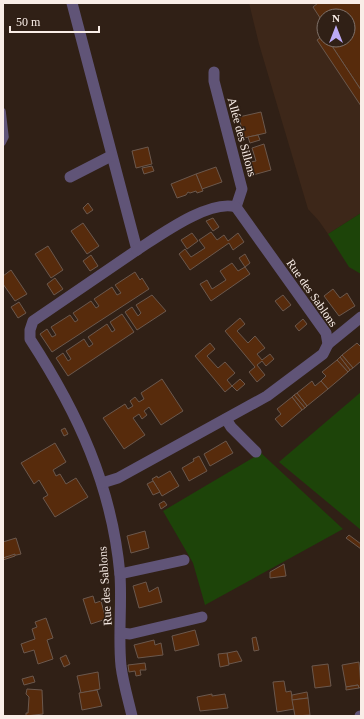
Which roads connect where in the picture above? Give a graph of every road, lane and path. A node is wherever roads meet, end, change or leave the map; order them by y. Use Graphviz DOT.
graph roads {
  1 [pos="72,3"];
  2 [pos="214,72"];
  3 [pos="3,111"];
  4 [pos="3,143"];
  5 [pos="111,156"];
  6 [pos="70,177"];
  7 [pos="236,207"];
  8 [pos="137,250"];
  9 [pos="361,317"];
  10 [pos="328,344"];
  11 [pos="226,419"];
  12 [pos="256,452"];
  13 [pos="102,483"];
  14 [pos="184,560"];
  15 [pos="120,574"];
  16 [pos="202,617"];
  17 [pos="120,633"];
  18 [pos="132,716"];
  1 -- 5 [label="street"];
  2 -- 7 [label="street, Allée des Sillons"];
  3 -- 4 [label="lane"];
  5 -- 6 [label="street"];
  5 -- 8 [label="street"];
  7 -- 8 [label="street, Rue des Sablons"];
  7 -- 10 [label="street, Rue des Sablons"];
  8 -- 13 [label="street, Rue des Sablons"];
  9 -- 10 [label="street"];
  10 -- 11 [label="street, Rue des Sablons"];
  11 -- 12 [label="street"];
  11 -- 13 [label="street, Rue des Sablons"];
  13 -- 15 [label="street, Rue des Sablons"];
  14 -- 15 [label="street"];
  15 -- 17 [label="street, Rue des Sablons"];
  16 -- 17 [label="street"];
  17 -- 18 [label="street, Rue des Sablons"];
}
